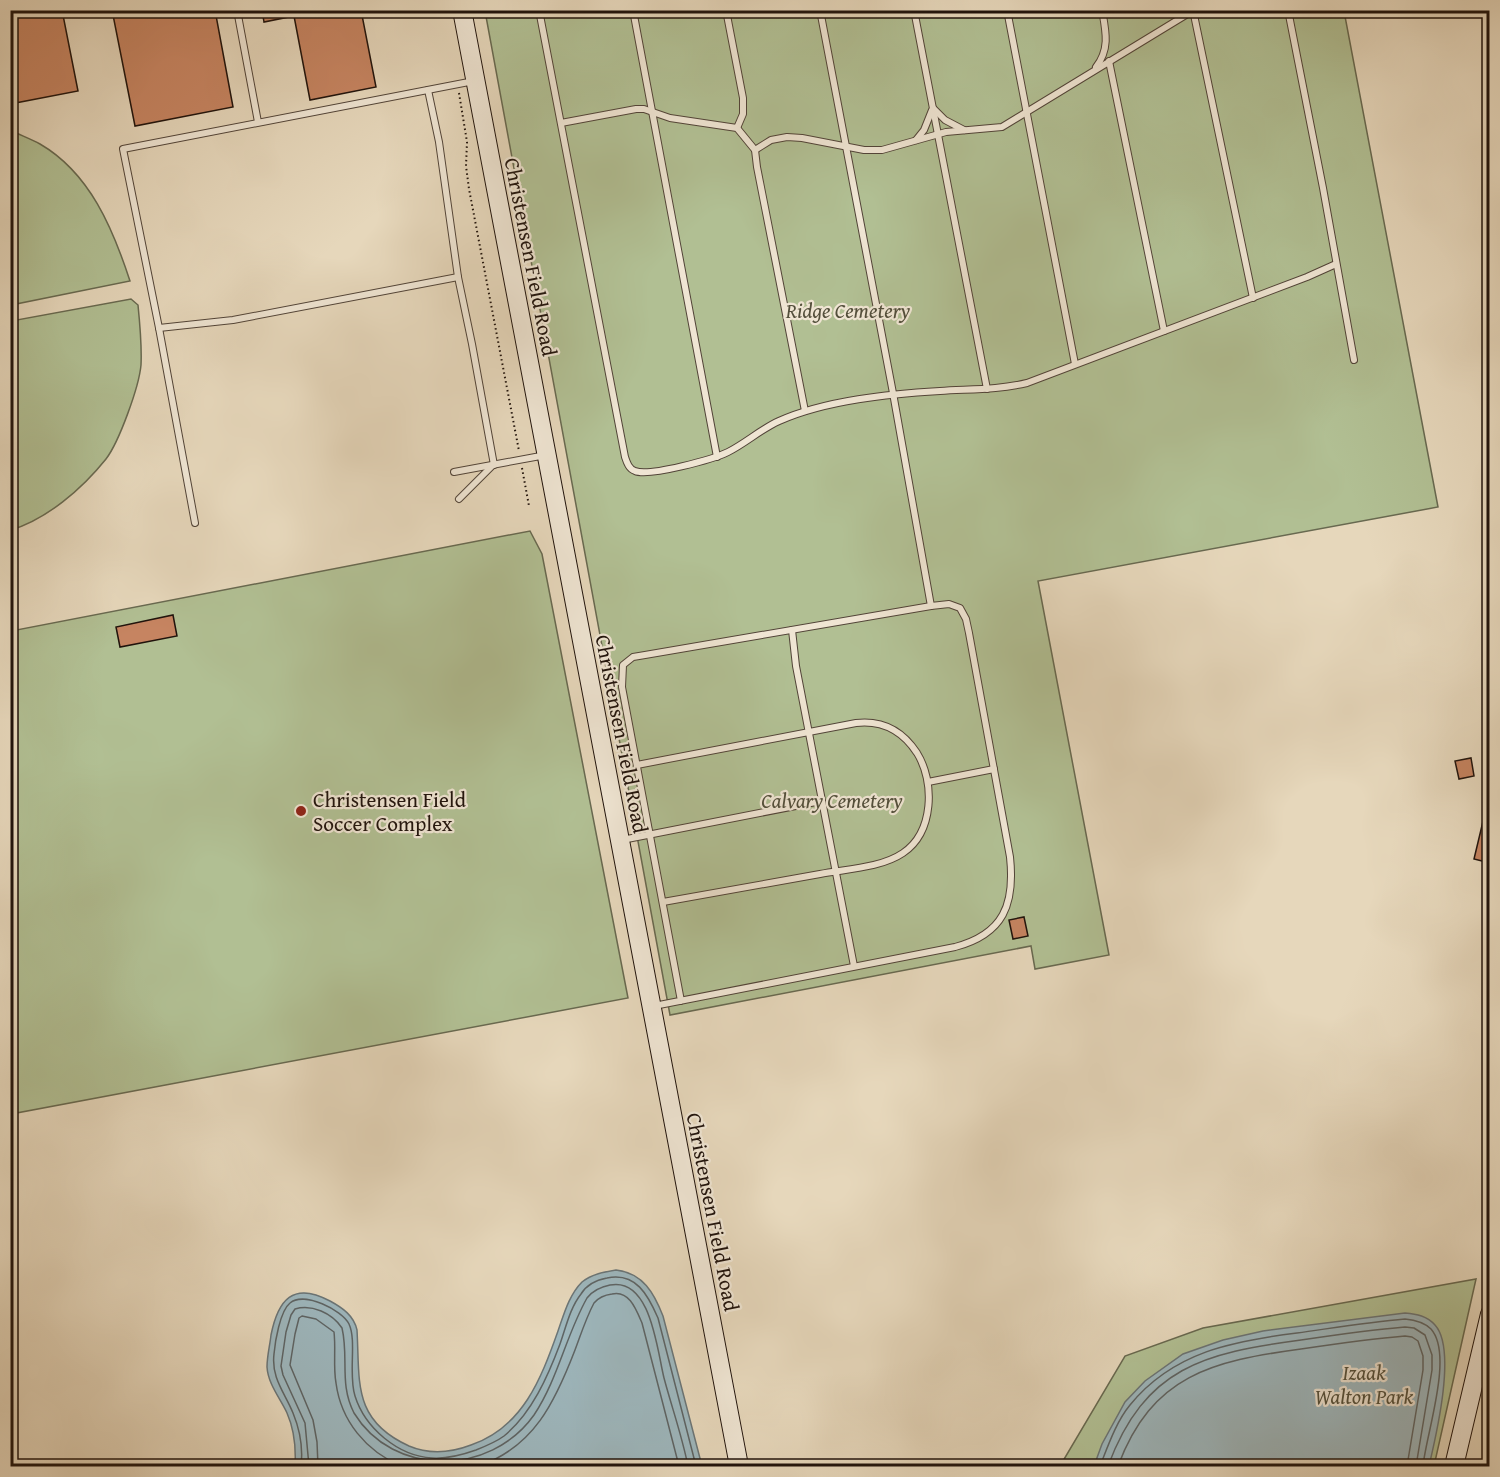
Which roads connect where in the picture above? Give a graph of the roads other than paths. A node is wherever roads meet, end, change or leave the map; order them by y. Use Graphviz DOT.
graph roads {
  1 [pos="237,10"];
  2 [pos="462,10"];
  3 [pos="539,10"];
  4 [pos="633,10"];
  5 [pos="726,10"];
  6 [pos="820,10"];
  7 [pos="914,10"];
  8 [pos="1007,10"];
  9 [pos="1102,10"];
  10 [pos="1288,10"];
  11 [pos="1193,11"];
  12 [pos="1109,61"];
  13 [pos="1094,70"];
  14 [pos="467,82"];
  15 [pos="428,90"];
  16 [pos="932,108"];
  17 [pos="652,112"];
  18 [pos="1027,113"];
  19 [pos="258,122"];
  20 [pos="561,123"];
  21 [pos="737,128"];
  22 [pos="965,130"];
  23 [pos="938,134"];
  24 [pos="915,141"];
  25 [pos="846,146"];
  26 [pos="755,150"];
  27 [pos="864,150"];
  28 [pos="849,162"];
  29 [pos="1336,264"];
  30 [pos="458,278"];
  31 [pos="1252,298"];
  32 [pos="159,328"];
  33 [pos="1164,331"];
  34 [pos="1354,360"];
  35 [pos="1075,364"];
  36 [pos="987,389"];
  37 [pos="893,393"];
  38 [pos="805,411"];
  39 [pos="546,455"];
  40 [pos="717,457"];
  41 [pos="494,465"];
  42 [pos="454,472"];
  43 [pos="459,500"];
  44 [pos="195,523"];
  45 [pos="931,606"];
  46 [pos="792,630"];
  47 [pos="808,732"];
  48 [pos="636,765"];
  49 [pos="994,769"];
  50 [pos="928,782"];
  51 [pos="821,801"];
  52 [pos="650,834"];
  53 [pos="620,840"];
  54 [pos="835,871"];
  55 [pos="663,902"];
  56 [pos="854,966"];
  57 [pos="681,1001"];
  58 [pos="652,1006"];
  59 [pos="1490,1314"];
  60 [pos="739,1467"];
  61 [pos="1454,1467"];
  1 -- 19 [label="lane"];
  2 -- 14 [label="street, Christensen Field Road"];
  3 -- 20 [label="lane"];
  4 -- 17 [label="lane"];
  5 -- 21 [label="lane"];
  6 -- 25 [label="lane"];
  7 -- 16 [label="lane"];
  8 -- 18 [label="lane"];
  9 -- 13 [label="lane"];
  10 -- 29 [label="lane"];
  11 -- 12 [label="lane"];
  11 -- 31 [label="lane"];
  12 -- 13 [label="lane"];
  12 -- 33 [label="lane"];
  13 -- 18 [label="lane"];
  14 -- 15 [label="lane"];
  14 -- 39 [label="street, Christensen Field Road"];
  15 -- 19 [label="lane"];
  15 -- 30 [label="lane"];
  16 -- 22 [label="lane"];
  16 -- 23 [label="lane"];
  16 -- 24 [label="lane"];
  17 -- 20 [label="lane"];
  17 -- 21 [label="lane"];
  17 -- 40 [label="lane"];
  18 -- 22 [label="lane"];
  18 -- 35 [label="lane"];
  19 -- 32 [label="lane"];
  20 -- 40 [label="lane"];
  21 -- 26 [label="lane"];
  22 -- 23 [label="lane"];
  23 -- 24 [label="lane"];
  23 -- 36 [label="lane"];
  24 -- 27 [label="lane"];
  25 -- 26 [label="lane"];
  25 -- 27 [label="lane"];
  25 -- 28 [label="lane"];
  26 -- 38 [label="lane"];
  27 -- 28 [label="lane"];
  28 -- 37 [label="lane"];
  29 -- 31 [label="lane"];
  29 -- 34 [label="lane"];
  30 -- 32 [label="lane"];
  30 -- 41 [label="lane"];
  31 -- 33 [label="lane"];
  32 -- 44 [label="lane"];
  33 -- 35 [label="lane"];
  35 -- 36 [label="lane"];
  36 -- 37 [label="lane"];
  37 -- 38 [label="lane"];
  37 -- 45 [label="lane"];
  38 -- 40 [label="lane"];
  39 -- 41 [label="lane"];
  39 -- 53 [label="street, Christensen Field Road"];
  41 -- 42 [label="lane"];
  41 -- 43 [label="lane"];
  45 -- 46 [label="lane"];
  45 -- 49 [label="lane"];
  46 -- 47 [label="lane"];
  46 -- 48 [label="lane"];
  47 -- 48 [label="lane"];
  47 -- 50 [label="lane"];
  47 -- 51 [label="lane"];
  48 -- 52 [label="lane"];
  49 -- 50 [label="lane"];
  49 -- 56 [label="lane"];
  50 -- 54 [label="lane"];
  51 -- 52 [label="lane"];
  51 -- 54 [label="lane"];
  52 -- 53 [label="lane"];
  52 -- 55 [label="lane"];
  53 -- 58 [label="street, Christensen Field Road"];
  54 -- 55 [label="lane"];
  54 -- 56 [label="lane"];
  55 -- 57 [label="lane"];
  56 -- 57 [label="lane"];
  57 -- 58 [label="lane"];
  58 -- 60 [label="street, Christensen Field Road"];
  59 -- 61 [label="street"];
}
